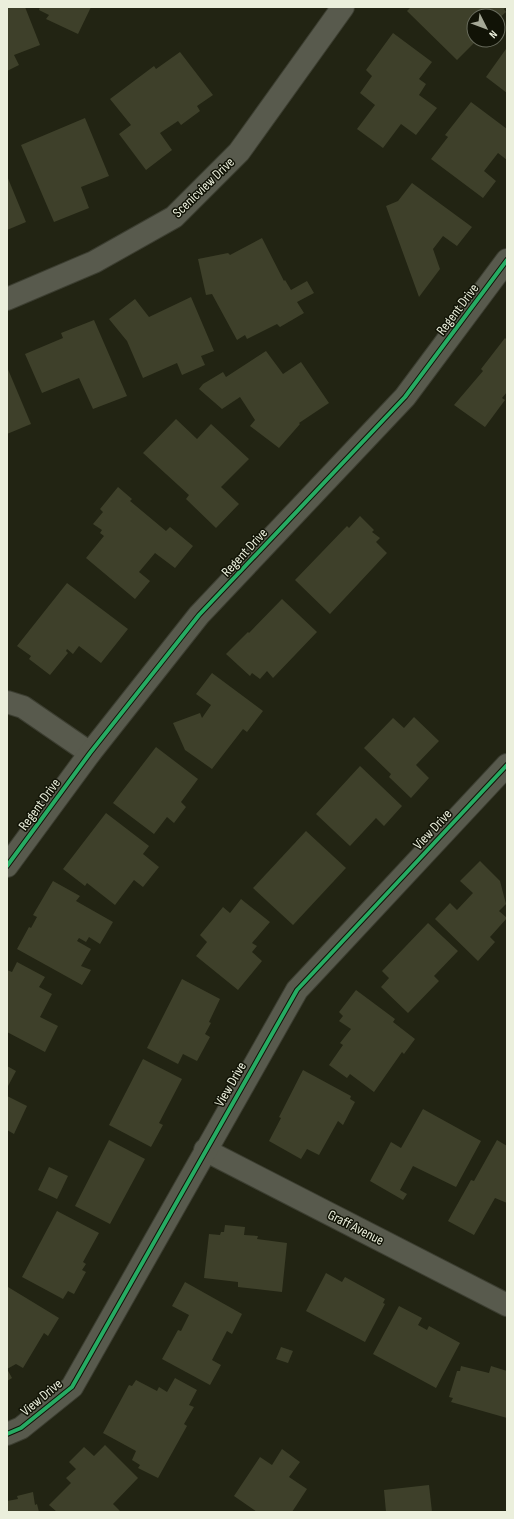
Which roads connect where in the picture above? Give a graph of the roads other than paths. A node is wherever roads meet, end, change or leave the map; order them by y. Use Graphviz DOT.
graph roads {
  1 [pos="343,7"];
  2 [pos="507,260"];
  3 [pos="7,299"];
  4 [pos="7,702"];
  5 [pos="90,753"];
  6 [pos="507,765"];
  7 [pos="7,866"];
  8 [pos="205,1150"];
  9 [pos="507,1305"];
  10 [pos="7,1434"];
  1 -- 3 [label="street, Scenicview Drive"];
  2 -- 5 [label="street, Regent Drive"];
  4 -- 5 [label="street"];
  5 -- 7 [label="street, Regent Drive"];
  6 -- 8 [label="street, View Drive"];
  8 -- 9 [label="street, Graff Avenue"];
  8 -- 10 [label="street, View Drive"];
}
